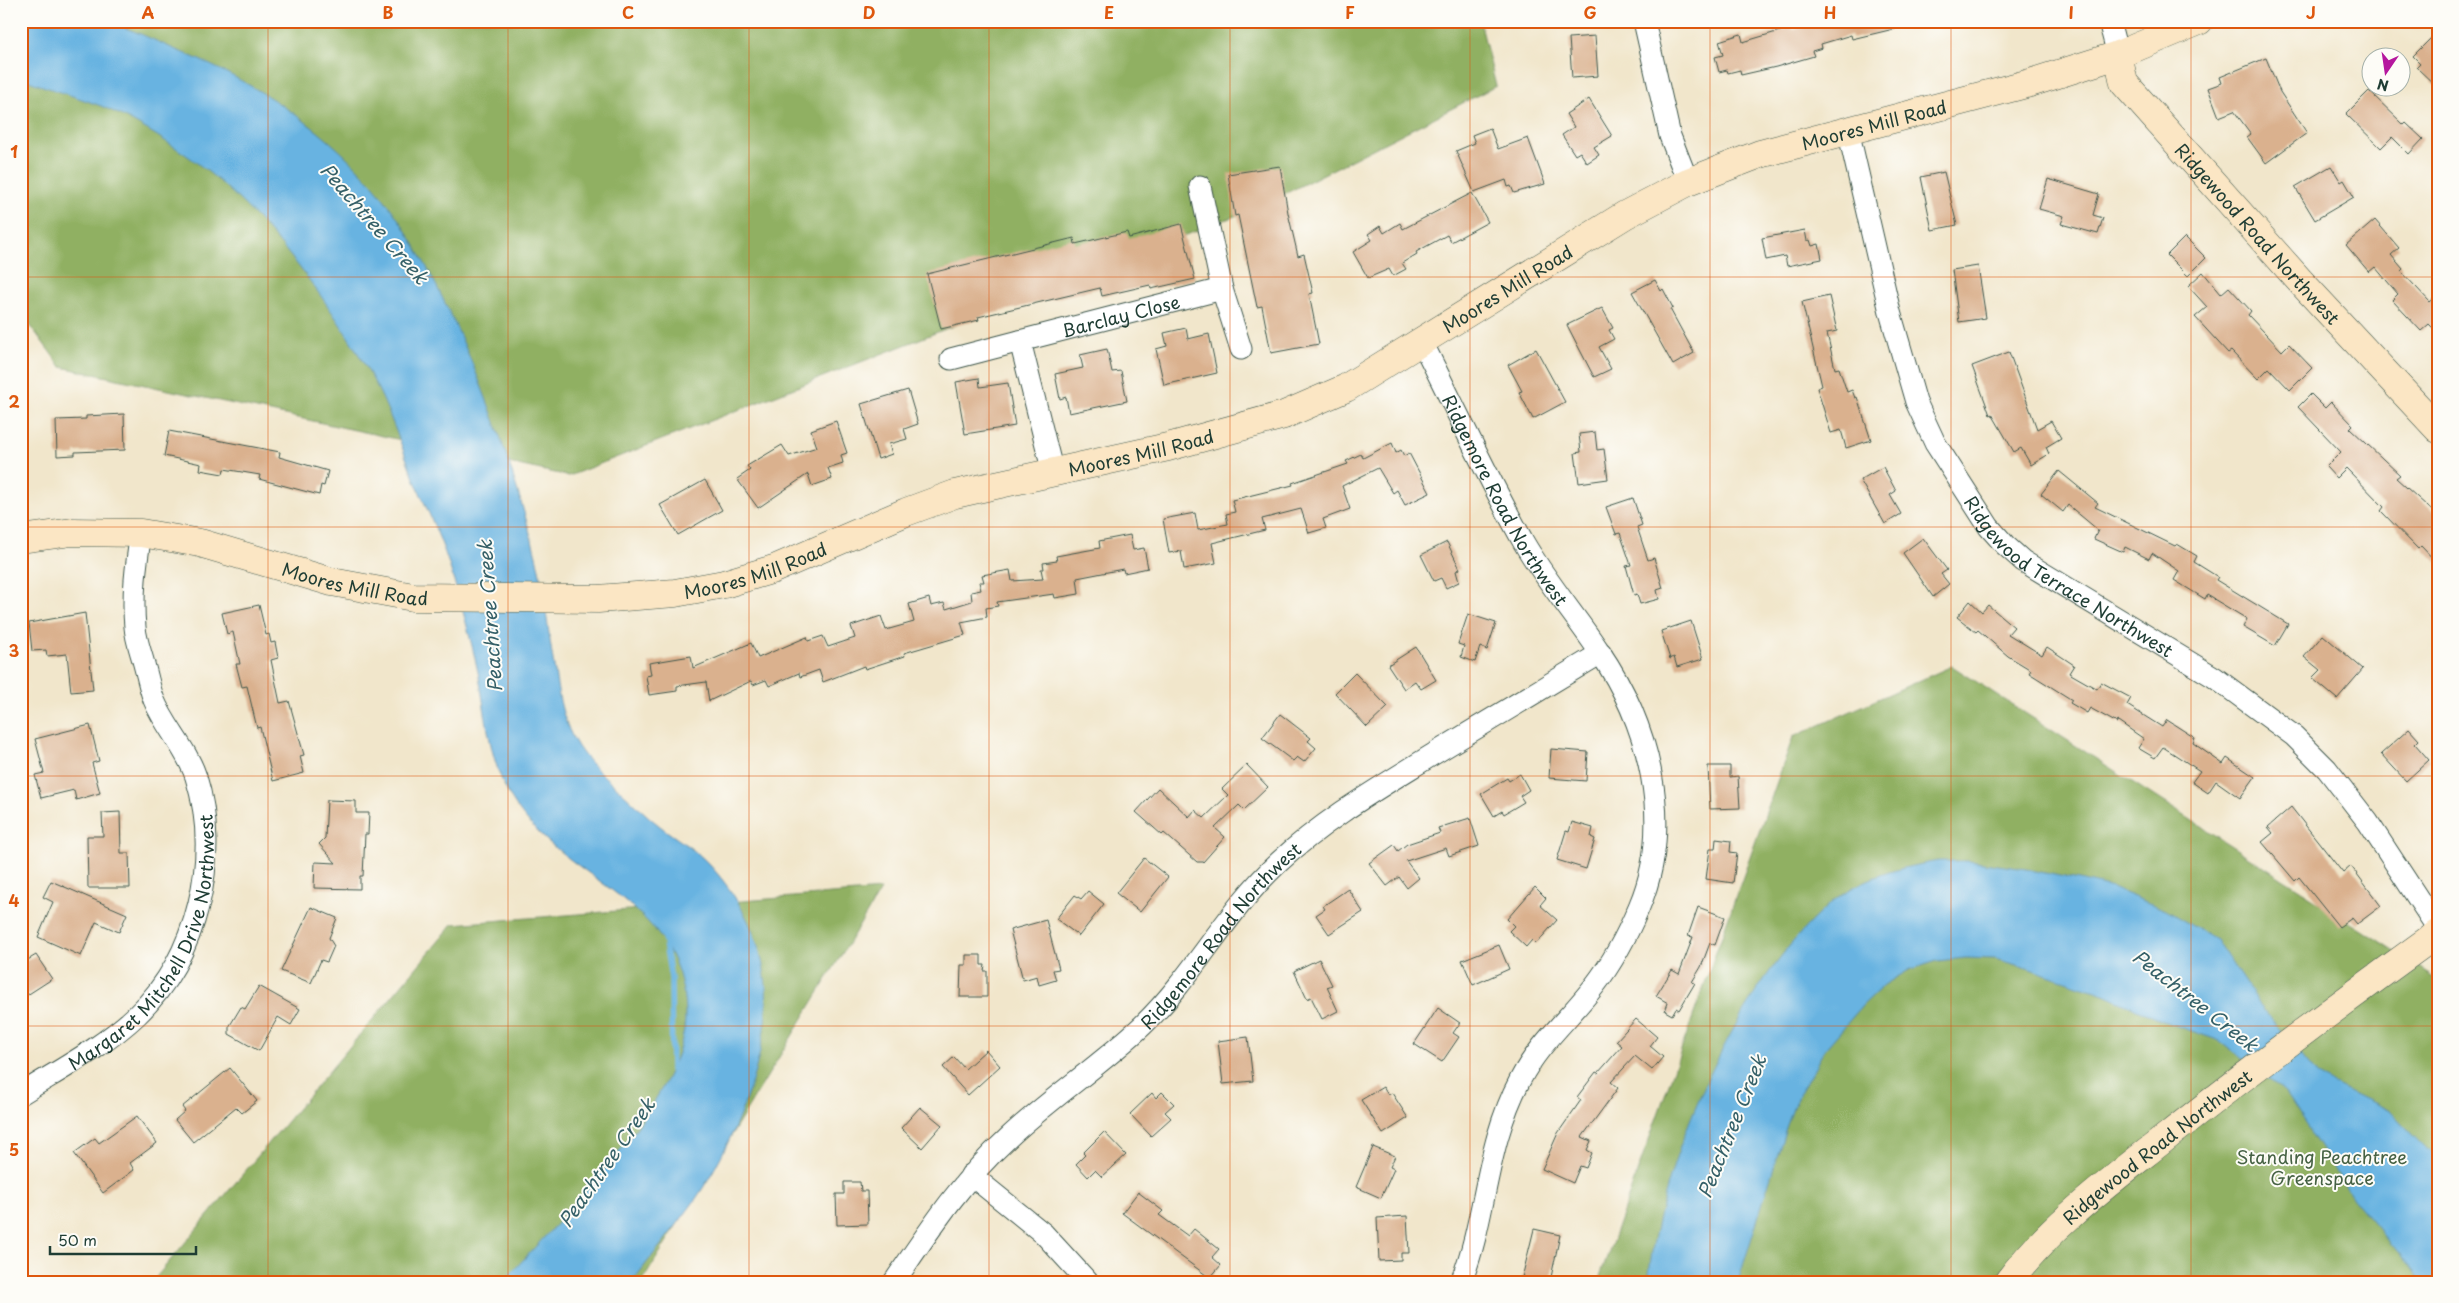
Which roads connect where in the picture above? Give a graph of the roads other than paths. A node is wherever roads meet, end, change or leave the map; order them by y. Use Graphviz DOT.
graph roads {
  1 [pos="1644,21"];
  2 [pos="2109,21"];
  3 [pos="2199,21"];
  4 [pos="2118,55"];
  5 [pos="1848,130"];
  6 [pos="1688,182"];
  7 [pos="1200,186"];
  8 [pos="1222,289"];
  9 [pos="1421,340"];
  10 [pos="1020,341"];
  11 [pos="1241,349"];
  12 [pos="951,359"];
  13 [pos="2438,429"];
  14 [pos="1053,473"];
  15 [pos="141,534"];
  16 [pos="21,539"];
  17 [pos="1601,653"];
  18 [pos="2438,929"];
  19 [pos="2438,933"];
  20 [pos="21,1094"];
  21 [pos="971,1175"];
  22 [pos="894,1282"];
  23 [pos="1088,1282"];
  24 [pos="1461,1282"];
  25 [pos="2008,1282"];
  1 -- 6 [label="street"];
  2 -- 4 [label="street, Ridgewood Road Northwest"];
  3 -- 4 [label="street, Moores Mill Road"];
  4 -- 5 [label="street, Moores Mill Road"];
  4 -- 13 [label="street, Ridgewood Road Northwest"];
  5 -- 6 [label="street, Moores Mill Road"];
  5 -- 18 [label="street, Ridgewood Terrace Northwest"];
  6 -- 9 [label="street, Moores Mill Road"];
  7 -- 8 [label="street"];
  8 -- 10 [label="street, Barclay Close"];
  8 -- 11 [label="street"];
  9 -- 14 [label="street, Moores Mill Road"];
  9 -- 17 [label="street, Ridgemore Road Northwest"];
  10 -- 12 [label="street, Barclay Close"];
  10 -- 14 [label="street"];
  14 -- 15 [label="street, Moores Mill Road"];
  15 -- 16 [label="street, Moores Mill Road"];
  15 -- 20 [label="street, Margaret Mitchell Drive Northwest"];
  17 -- 21 [label="street, Ridgemore Road Northwest"];
  17 -- 24 [label="street, Ridgemore Road Northwest"];
  19 -- 25 [label="street, Ridgewood Road Northwest"];
  21 -- 22 [label="street, Ridgemore Road Northwest"];
  21 -- 23 [label="street"];
}
